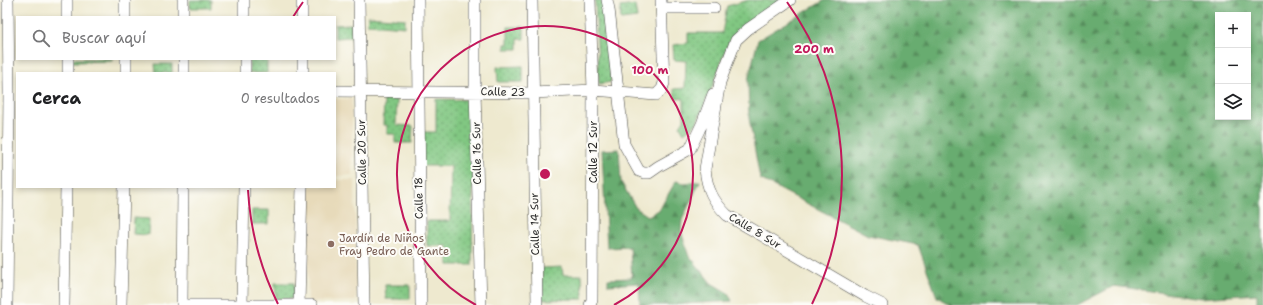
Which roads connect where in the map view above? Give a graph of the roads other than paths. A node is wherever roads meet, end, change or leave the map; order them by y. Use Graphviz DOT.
graph roads {
  1 [pos="8,0"];
  2 [pos="67,0"];
  3 [pos="125,0"];
  4 [pos="183,0"];
  5 [pos="244,0"];
  6 [pos="302,0"];
  7 [pos="360,0"];
  8 [pos="418,0"];
  9 [pos="475,0"];
  10 [pos="532,0"];
  11 [pos="590,0"];
  12 [pos="607,0"];
  13 [pos="790,0"];
  14 [pos="661,4"];
  15 [pos="714,8"];
  16 [pos="67,16"];
  17 [pos="125,16"];
  18 [pos="183,16"];
  19 [pos="244,16"];
  20 [pos="302,16"];
  21 [pos="68,60"];
  22 [pos="126,60"];
  23 [pos="184,60"];
  24 [pos="245,60"];
  25 [pos="303,60"];
  26 [pos="68,72"];
  27 [pos="126,72"];
  28 [pos="184,72"];
  29 [pos="245,72"];
  30 [pos="303,72"];
  31 [pos="720,82"];
  32 [pos="361,90"];
  33 [pos="593,90"];
  34 [pos="336,91"];
  35 [pos="418,91"];
  36 [pos="475,91"];
  37 [pos="618,91"];
  38 [pos="9,92"];
  39 [pos="533,93"];
  40 [pos="66,188"];
  41 [pos="124,188"];
  42 [pos="183,188"];
  43 [pos="244,188"];
  44 [pos="302,188"];
  45 [pos="7,305"];
  46 [pos="64,305"];
  47 [pos="121,305"];
  48 [pos="182,305"];
  49 [pos="242,305"];
  50 [pos="299,305"];
  51 [pos="312,305"];
  52 [pos="364,305"];
  53 [pos="421,305"];
  54 [pos="481,305"];
  55 [pos="537,305"];
  56 [pos="590,305"];
  57 [pos="883,305"];
  1 -- 38 [label="street"];
  2 -- 16 [label="street"];
  3 -- 17 [label="street"];
  4 -- 18 [label="street"];
  5 -- 19 [label="street"];
  6 -- 20 [label="street"];
  7 -- 32 [label="street, Calle 20 Sur"];
  8 -- 35 [label="street, Calle 18"];
  9 -- 36 [label="street, Calle 16 Sur"];
  10 -- 39 [label="street, Calle 14 Sur"];
  11 -- 33 [label="street, Calle 12 Sur"];
  12 -- 37 [label="street, Calle 8 Sur"];
  13 -- 31 [label="street, Calle 8 Sur"];
  14 -- 15 [label="street"];
  14 -- 37 [label="street, Calle 23"];
  21 -- 26 [label="street"];
  22 -- 27 [label="street"];
  23 -- 28 [label="street"];
  24 -- 29 [label="street"];
  25 -- 30 [label="street"];
  31 -- 37 [label="street, Calle 8 Sur"];
  31 -- 57 [label="street, Calle 8 Sur"];
  32 -- 34 [label="street, Calle 23"];
  32 -- 35 [label="street, Calle 23"];
  32 -- 52 [label="street, Calle 20 Sur"];
  33 -- 37 [label="street, Calle 23"];
  33 -- 39 [label="street, Calle 23"];
  33 -- 56 [label="street, Calle 12 Sur"];
  35 -- 36 [label="street, Calle 23"];
  35 -- 53 [label="street, Calle 18"];
  36 -- 39 [label="street, Calle 23"];
  36 -- 54 [label="street, Calle 16 Sur"];
  38 -- 45 [label="street"];
  39 -- 55 [label="street, Calle 14 Sur"];
  40 -- 46 [label="street"];
  41 -- 47 [label="street"];
  42 -- 48 [label="street"];
  43 -- 49 [label="street"];
  44 -- 50 [label="street"];
  48 -- 49 [label="street"];
  49 -- 50 [label="street"];
  50 -- 51 [label="street"];
}
